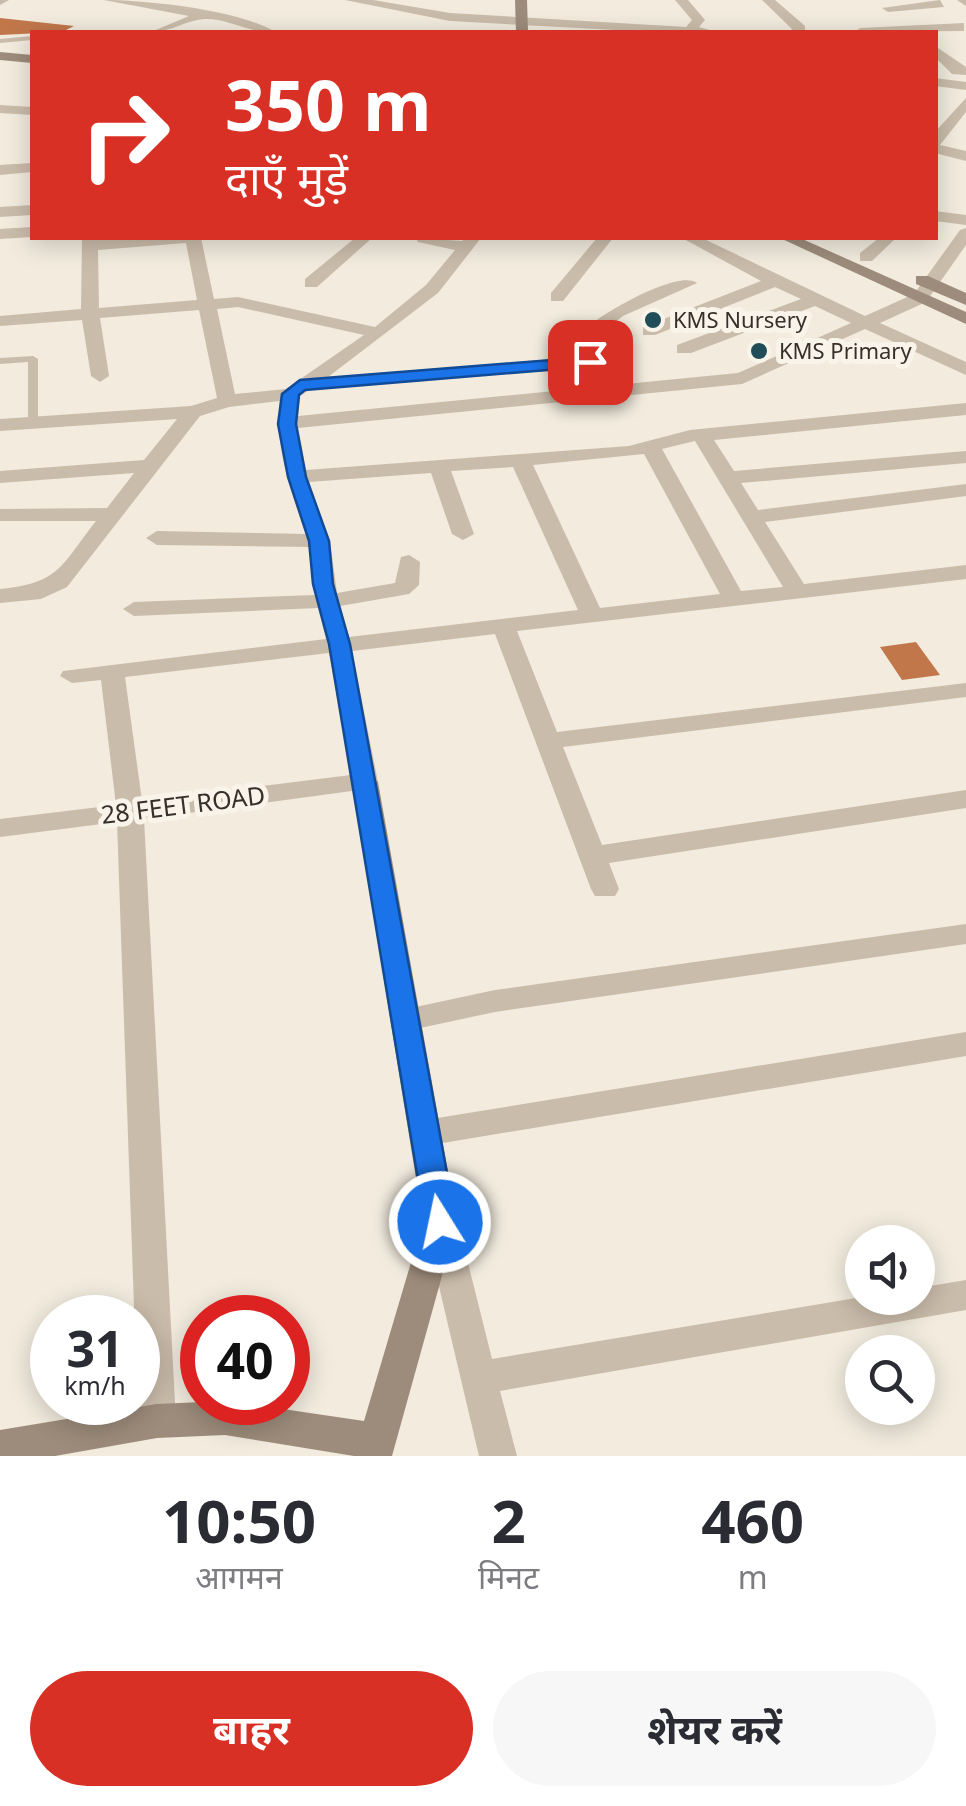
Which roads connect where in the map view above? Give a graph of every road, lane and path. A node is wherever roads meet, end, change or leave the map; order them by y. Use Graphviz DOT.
graph roads {
  1 [pos="110,0"];
  2 [pos="352,0"];
  3 [pos="457,0"];
  4 [pos="521,0"];
  5 [pos="682,0"];
  6 [pos="768,0"];
  7 [pos="940,4"];
  8 [pos="205,15"];
  9 [pos="450,16"];
  10 [pos="898,16"];
  11 [pos="842,21"];
  12 [pos="521,27"];
  13 [pos="964,27"];
  14 [pos="163,30"];
  15 [pos="261,30"];
  16 [pos="439,30"];
  17 [pos="690,30"];
  18 [pos="799,30"];
  19 [pos="913,30"];
  20 [pos="926,30"];
  21 [pos="30,38"];
  22 [pos="0,41"];
  23 [pos="938,52"];
  24 [pos="0,54"];
  25 [pos="30,57"];
  26 [pos="938,68"];
  27 [pos="963,72"];
  28 [pos="938,82"];
  29 [pos="966,86"];
  30 [pos="966,102"];
  31 [pos="0,109"];
  32 [pos="30,110"];
  33 [pos="30,120"];
  34 [pos="0,122"];
  35 [pos="938,141"];
  36 [pos="938,146"];
  37 [pos="966,156"];
  38 [pos="30,168"];
  39 [pos="0,170"];
  40 [pos="30,210"];
  41 [pos="0,212"];
  42 [pos="938,216"];
  43 [pos="966,220"];
  44 [pos="30,232"];
  45 [pos="966,232"];
  46 [pos="0,234"];
  47 [pos="140,240"];
  48 [pos="190,240"];
  49 [pos="362,240"];
  50 [pos="604,240"];
  51 [pos="694,240"];
  52 [pos="793,240"];
  53 [pos="826,240"];
  54 [pos="886,240"];
  55 [pos="90,242"];
  56 [pos="468,242"];
  57 [pos="866,257"];
  58 [pos="944,259"];
  59 [pos="966,266"];
  60 [pos="775,280"];
  61 [pos="311,283"];
  62 [pos="688,283"];
  63 [pos="925,291"];
  64 [pos="557,296"];
  65 [pos="815,300"];
  66 [pos="966,300"];
  67 [pos="206,302"];
  68 [pos="617,312"];
  69 [pos="90,314"];
  70 [pos="966,319"];
  71 [pos="0,322"];
  72 [pos="867,325"];
  73 [pos="649,331"];
  74 [pos="379,332"];
  75 [pos="684,350"];
  76 [pos="0,361"];
  77 [pos="590,362"];
  78 [pos="966,369"];
  79 [pos="100,376"];
  80 [pos="736,379"];
  81 [pos="296,389"];
  82 [pos="606,392"];
  83 [pos="226,401"];
  84 [pos="966,409"];
  85 [pos="193,412"];
  86 [pos="33,424"];
  87 [pos="287,424"];
  88 [pos="0,425"];
  89 [pos="702,435"];
  90 [pos="651,448"];
  91 [pos="966,457"];
  92 [pos="521,461"];
  93 [pos="152,466"];
  94 [pos="440,468"];
  95 [pos="0,477"];
  96 [pos="297,477"];
  97 [pos="729,478"];
  98 [pos="964,493"];
  99 [pos="114,514"];
  100 [pos="0,515"];
  101 [pos="753,518"];
  102 [pos="463,534"];
  103 [pos="158,538"];
  104 [pos="319,541"];
  105 [pos="408,562"];
  106 [pos="966,572"];
  107 [pos="798,593"];
  108 [pos="0,596"];
  109 [pos="327,601"];
  110 [pos="735,601"];
  111 [pos="134,609"];
  112 [pos="592,618"];
  113 [pos="504,628"];
  114 [pos="339,644"];
  115 [pos="112,672"];
  116 [pos="72,676"];
  117 [pos="966,690"];
  118 [pos="545,741"];
  119 [pos="365,782"];
  120 [pos="966,799"];
  121 [pos="130,812"];
  122 [pos="0,828"];
  123 [pos="592,856"];
  124 [pos="606,889"];
  125 [pos="966,934"];
  126 [pos="406,1020"];
  127 [pos="966,1044"];
  128 [pos="425,1133"];
  129 [pos="440,1222"];
  130 [pos="152,1295"];
  131 [pos="966,1295"];
  132 [pos="479,1378"];
  133 [pos="160,1421"];
  134 [pos="145,1425"];
  135 [pos="80,1445"];
  136 [pos="0,1448"];
  137 [pos="375,1448"];
  138 [pos="498,1456"];
  1 -- 8 [label="street"];
  2 -- 9 [label="street"];
  3 -- 9 [label="street"];
  4 -- 12 [label="street"];
  5 -- 17 [label="street"];
  6 -- 18 [label="street"];
  7 -- 10 [label="street"];
  8 -- 14 [label="street"];
  8 -- 15 [label="street"];
  9 -- 12 [label="street"];
  9 -- 16 [label="street"];
  10 -- 11 [label="street"];
  10 -- 19 [label="street"];
  12 -- 17 [label="street"];
  13 -- 20 [label="street"];
  21 -- 22 [label="lane"];
  23 -- 27 [label="street"];
  24 -- 25 [label="street"];
  26 -- 27 [label="street"];
  28 -- 29 [label="street"];
  30 -- 35 [label="street"];
  31 -- 32 [label="street"];
  33 -- 34 [label="street"];
  36 -- 37 [label="street"];
  38 -- 39 [label="street"];
  40 -- 41 [label="street"];
  42 -- 43 [label="street"];
  44 -- 46 [label="street"];
  45 -- 58 [label="street"];
  47 -- 55 [label="street"];
  48 -- 67 [label="street"];
  49 -- 61 [label="street"];
  50 -- 64 [label="street"];
  51 -- 60 [label="street"];
  52 -- 63 [label="street"];
  53 -- 57 [label="street"];
  54 -- 57 [label="street"];
  55 -- 69 [label="street"];
  56 -- 74 [label="street"];
  57 -- 63 [label="street"];
  58 -- 59 [label="street"];
  58 -- 63 [label="street"];
  60 -- 65 [label="street"];
  60 -- 73 [label="street"];
  62 -- 68 [label="street"];
  63 -- 66 [label="street"];
  63 -- 70 [label="street"];
  63 -- 72 [label="street"];
  65 -- 72 [label="street"];
  65 -- 75 [label="street"];
  67 -- 69 [label="street"];
  67 -- 74 [label="street"];
  67 -- 83 [label="street"];
  68 -- 73 [label="street"];
  68 -- 77 [label="street"];
  69 -- 71 [label="street"];
  69 -- 79 [label="street"];
  72 -- 78 [label="street"];
  72 -- 80 [label="street"];
  73 -- 75 [label="street"];
  74 -- 81 [label="street"];
  75 -- 80 [label="street"];
  76 -- 86 [label="lane"];
  77 -- 81 [label="street"];
  77 -- 82 [label="street"];
  80 -- 82 [label="street"];
  81 -- 83 [label="street"];
  81 -- 87 [label="street"];
  82 -- 87 [label="street"];
  83 -- 85 [label="street"];
  84 -- 89 [label="street"];
  85 -- 86 [label="street"];
  85 -- 93 [label="street"];
  86 -- 88 [label="street"];
  87 -- 96 [label="street"];
  89 -- 90 [label="street"];
  89 -- 97 [label="street"];
  90 -- 92 [label="street"];
  90 -- 110 [label="street"];
  91 -- 97 [label="street"];
  92 -- 94 [label="street"];
  92 -- 112 [label="street"];
  93 -- 95 [label="street"];
  93 -- 99 [label="street"];
  94 -- 96 [label="street"];
  94 -- 102 [label="street"];
  96 -- 104 [label="street"];
  97 -- 101 [label="street"];
  98 -- 101 [label="street"];
  99 -- 100 [label="street"];
  99 -- 108 [label="street"];
  101 -- 107 [label="street"];
  103 -- 104 [label="street"];
  104 -- 109 [label="street"];
  105 -- 109 [label="street"];
  106 -- 107 [label="street"];
  107 -- 110 [label="street"];
  109 -- 111 [label="street"];
  109 -- 114 [label="street"];
  110 -- 112 [label="street"];
  112 -- 113 [label="street"];
  113 -- 114 [label="street"];
  113 -- 118 [label="street"];
  114 -- 115 [label="street"];
  114 -- 119 [label="street"];
  115 -- 116 [label="street"];
  115 -- 121 [label="street"];
  117 -- 118 [label="street"];
  118 -- 123 [label="street"];
  119 -- 121 [label="street, 28 FEET ROAD"];
  119 -- 126 [label="street"];
  120 -- 123 [label="street"];
  121 -- 122 [label="street, 28 FEET ROAD"];
  121 -- 130 [label="street"];
  123 -- 124 [label="street"];
  125 -- 126 [label="street"];
  126 -- 128 [label="street"];
  127 -- 128 [label="street"];
  128 -- 129 [label="street"];
  129 -- 132 [label="street"];
  129 -- 137 [label="street"];
  131 -- 132 [label="street"];
  132 -- 138 [label="street"];
  133 -- 137 [label="street"];
  134 -- 135 [label="street"];
  135 -- 136 [label="street"];
}
